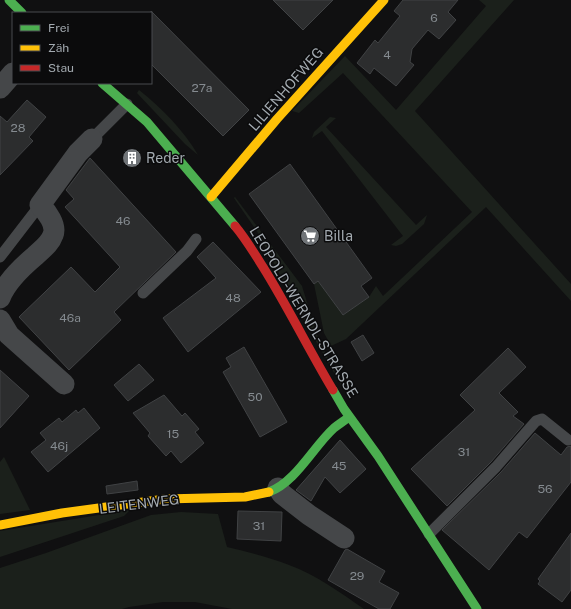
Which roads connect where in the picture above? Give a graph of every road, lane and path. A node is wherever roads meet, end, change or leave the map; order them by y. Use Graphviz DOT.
graph roads {
  1 [pos="9,0"];
  2 [pos="384,0"];
  3 [pos="21,12"];
  4 [pos="12,74"];
  5 [pos="103,84"];
  6 [pos="0,88"];
  7 [pos="127,104"];
  8 [pos="92,139"];
  9 [pos="211,197"];
  10 [pos="40,205"];
  11 [pos="196,238"];
  12 [pos="0,257"];
  13 [pos="143,293"];
  14 [pos="0,298"];
  15 [pos="0,320"];
  16 [pos="64,384"];
  17 [pos="349,417"];
  18 [pos="568,440"];
  19 [pos="278,488"];
  20 [pos="0,525"];
  21 [pos="428,534"];
  22 [pos="344,538"];
  23 [pos="477,609"];
  1 -- 3 [label="street"];
  2 -- 9 [label="street, LILIENHOFWEG"];
  4 -- 6 [label="street"];
  5 -- 7 [label="street, LEOPOLD-WERNDL-STRASSE"];
  7 -- 8 [label="lane"];
  7 -- 9 [label="street, LEOPOLD-WERNDL-STRASSE"];
  8 -- 10 [label="street"];
  9 -- 17 [label="street, LEOPOLD-WERNDL-STRASSE"];
  10 -- 12 [label="lane"];
  10 -- 14 [label="street"];
  11 -- 13 [label="lane"];
  15 -- 16 [label="street"];
  17 -- 19 [label="street, LEITENWEG"];
  17 -- 21 [label="street, LEOPOLD-WERNDL-STRASSE"];
  18 -- 21 [label="lane"];
  19 -- 20 [label="street, LEITENWEG"];
  19 -- 22 [label="street"];
  21 -- 23 [label="street, LEOPOLD-WERNDL-STRASSE"];
}
